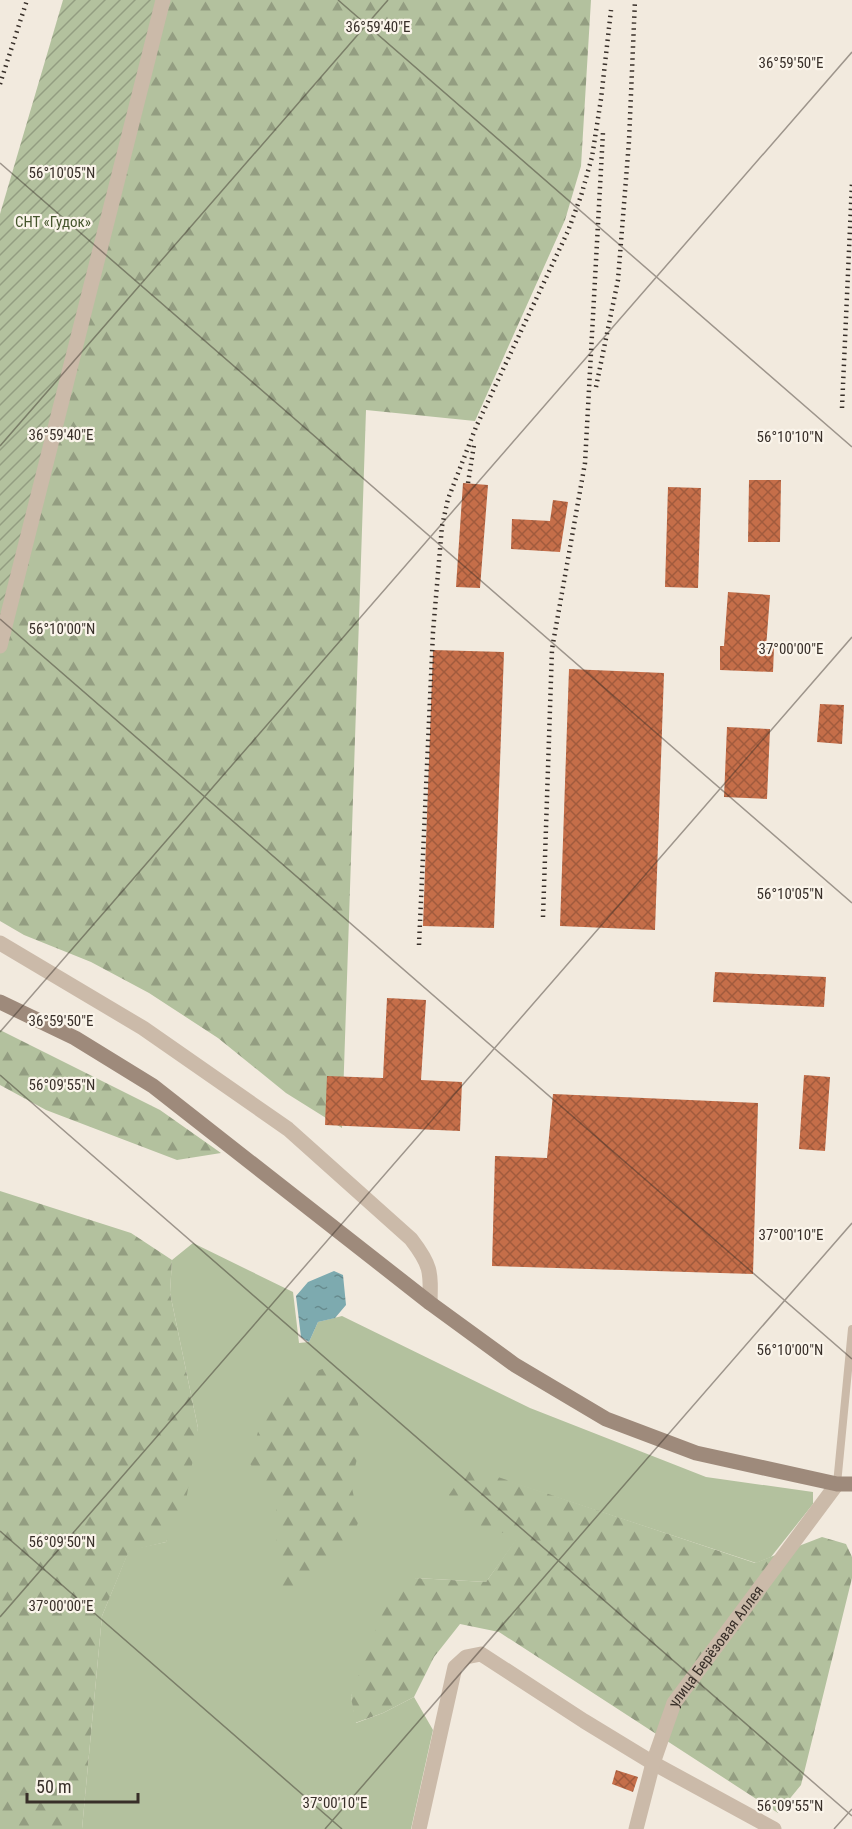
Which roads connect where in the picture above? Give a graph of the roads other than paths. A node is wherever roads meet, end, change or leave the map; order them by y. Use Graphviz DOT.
graph roads {
  1 [pos="163,0"];
  2 [pos="0,646"];
  3 [pos="0,944"];
  4 [pos="0,1002"];
  5 [pos="430,1303"];
  6 [pos="852,1329"];
  7 [pos="844,1484"];
  8 [pos="653,1763"];
  9 [pos="419,1829"];
  10 [pos="636,1829"];
  11 [pos="774,1829"];
  1 -- 2 [label="street"];
  3 -- 5 [label="street"];
  4 -- 5 [label="street"];
  5 -- 7 [label="street"];
  6 -- 7 [label="lane"];
  7 -- 8 [label="street, улица Берёзовая Аллея"];
  8 -- 9 [label="street"];
  8 -- 10 [label="street, улица Берёзовая Аллея"];
  8 -- 11 [label="street"];
}
